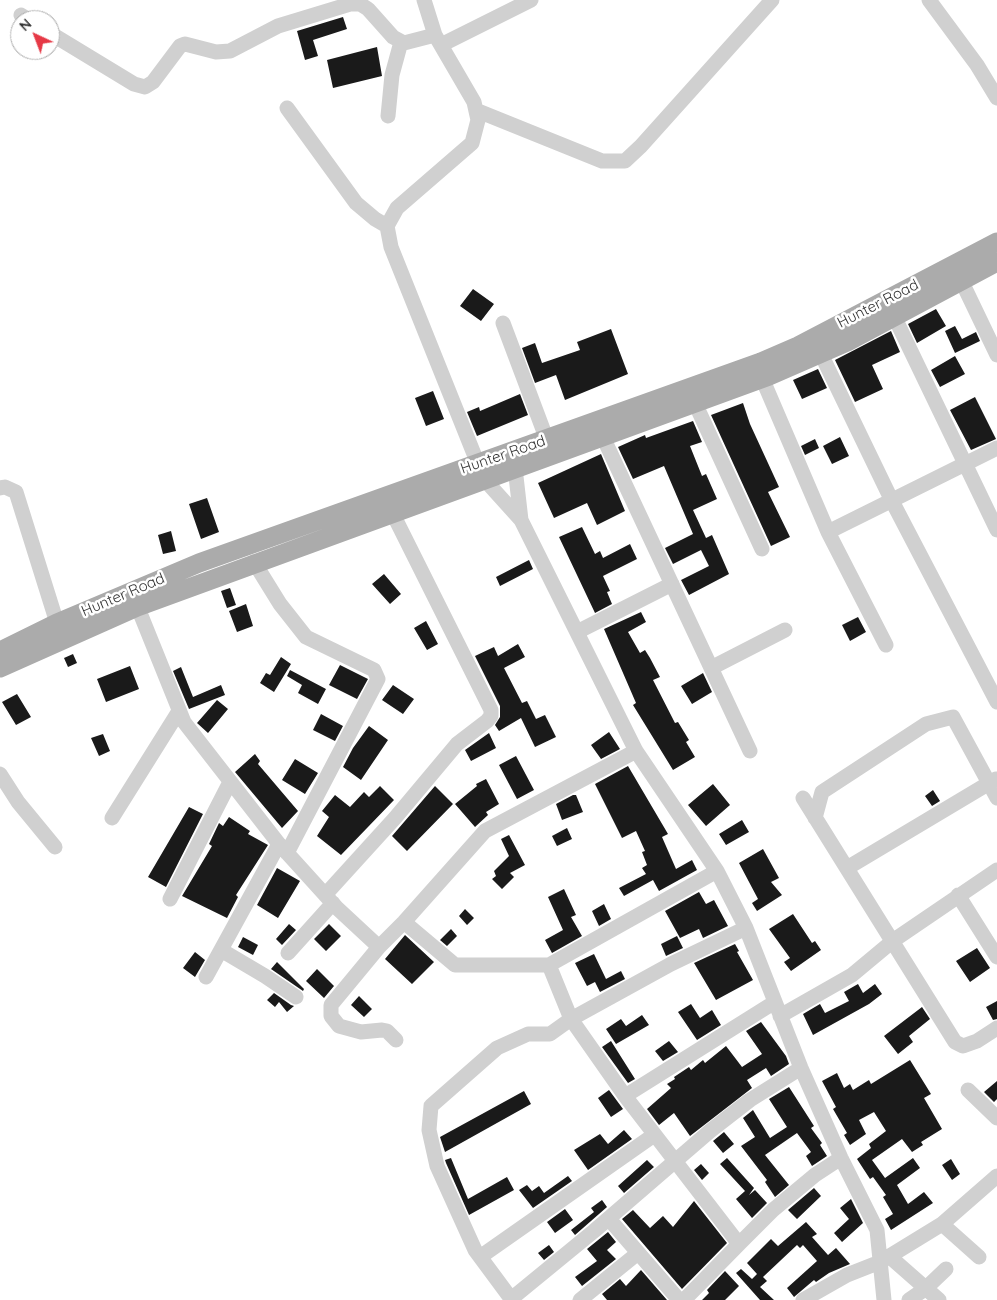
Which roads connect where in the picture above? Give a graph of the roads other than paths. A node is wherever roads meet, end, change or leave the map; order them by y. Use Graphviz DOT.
graph roads {
  1 [pos="424,0"];
  2 [pos="531,0"];
  3 [pos="772,0"];
  4 [pos="929,0"];
  5 [pos="60,39"];
  6 [pos="438,40"];
  7 [pos="401,42"];
  8 [pos="997,98"];
  9 [pos="287,108"];
  10 [pos="478,111"];
  11 [pos="388,116"];
  12 [pos="387,226"];
  13 [pos="997,242"];
  14 [pos="997,262"];
  15 [pos="962,280"];
  16 [pos="894,316"];
  17 [pos="503,323"];
  18 [pos="820,354"];
  19 [pos="997,355"];
  20 [pos="762,378"];
  21 [pos="689,399"];
  22 [pos="602,435"];
  23 [pos="547,440"];
  24 [pos="997,448"];
  25 [pos="514,459"];
  26 [pos="966,464"];
  27 [pos="480,471"];
  28 [pos="0,488"];
  29 [pos="892,501"];
  30 [pos="392,512"];
  31 [pos="521,520"];
  32 [pos="997,530"];
  33 [pos="828,532"];
  34 [pos="762,549"];
  35 [pos="254,562"];
  36 [pos="672,584"];
  37 [pos="134,599"];
  38 [pos="57,623"];
  39 [pos="785,630"];
  40 [pos="577,632"];
  41 [pos="886,645"];
  42 [pos="0,650"];
  43 [pos="0,668"];
  44 [pos="711,668"];
  45 [pos="997,702"];
  46 [pos="179,711"];
  47 [pos="636,751"];
  48 [pos="750,751"];
  49 [pos="0,774"];
  50 [pos="993,781"];
  51 [pos="230,782"];
  52 [pos="803,798"];
  53 [pos="997,798"];
  54 [pos="112,818"];
  55 [pos="816,818"];
  56 [pos="55,847"];
  57 [pos="283,848"];
  58 [pos="847,868"];
  59 [pos="997,870"];
  60 [pos="717,871"];
  61 [pos="958,895"];
  62 [pos="170,899"];
  63 [pos="329,899"];
  64 [pos="404,922"];
  65 [pos="746,928"];
  66 [pos="894,940"];
  67 [pos="379,947"];
  68 [pos="221,950"];
  69 [pos="288,953"];
  70 [pos="997,957"];
  71 [pos="549,965"];
  72 [pos="206,977"];
  73 [pos="296,997"];
  74 [pos="777,1009"];
  75 [pos="571,1018"];
  76 [pos="997,1028"];
  77 [pos="396,1040"];
  78 [pos="801,1068"];
  79 [pos="968,1090"];
  80 [pos="625,1096"];
  81 [pos="995,1113"];
  82 [pos="654,1135"];
  83 [pos="841,1158"];
  84 [pos="674,1161"];
  85 [pos="994,1183"];
  86 [pos="609,1219"];
  87 [pos="942,1224"];
  88 [pos="739,1244"];
  89 [pos="638,1253"];
  90 [pos="480,1257"];
  91 [pos="979,1257"];
  92 [pos="885,1259"];
  93 [pos="946,1269"];
  94 [pos="925,1289"];
  95 [pos="511,1300"];
  96 [pos="580,1300"];
  97 [pos="679,1300"];
  98 [pos="684,1300"];
  99 [pos="803,1300"];
  100 [pos="884,1300"];
  101 [pos="908,1300"];
  102 [pos="939,1300"];
  1 -- 6 [label="street"];
  2 -- 6 [label="street"];
  3 -- 10 [label="street"];
  4 -- 8 [label="street"];
  5 -- 7 [label="street"];
  6 -- 7 [label="street"];
  6 -- 10 [label="street"];
  7 -- 11 [label="street"];
  9 -- 12 [label="street"];
  10 -- 12 [label="street"];
  12 -- 27 [label="street"];
  13 -- 21 [label="main road, Hunter Road"];
  14 -- 15 [label="main road, Hunter Road"];
  15 -- 16 [label="main road, Hunter Road"];
  15 -- 19 [label="street"];
  16 -- 18 [label="main road, Hunter Road"];
  16 -- 26 [label="street"];
  17 -- 23 [label="street"];
  18 -- 20 [label="main road, Hunter Road"];
  18 -- 29 [label="street"];
  20 -- 21 [label="main road, Hunter Road"];
  20 -- 33 [label="street"];
  21 -- 22 [label="main road, Hunter Road"];
  21 -- 23 [label="main road, Hunter Road"];
  21 -- 34 [label="street"];
  22 -- 25 [label="main road, Hunter Road"];
  22 -- 36 [label="street"];
  23 -- 25 [label="main road, Hunter Road"];
  24 -- 26 [label="street"];
  25 -- 27 [label="main road, Hunter Road"];
  25 -- 31 [label="street"];
  26 -- 29 [label="street"];
  26 -- 32 [label="street"];
  27 -- 30 [label="main road, Hunter Road"];
  27 -- 31 [label="street"];
  27 -- 37 [label="main road, Hunter Road"];
  28 -- 38 [label="street"];
  29 -- 33 [label="street"];
  29 -- 45 [label="street"];
  30 -- 35 [label="main road, Hunter Road"];
  30 -- 63 [label="street"];
  31 -- 40 [label="street"];
  33 -- 41 [label="street"];
  35 -- 37 [label="main road, Hunter Road"];
  35 -- 57 [label="street"];
  36 -- 40 [label="street"];
  36 -- 44 [label="street"];
  37 -- 38 [label="main road, Hunter Road"];
  37 -- 43 [label="main road, Hunter Road"];
  37 -- 46 [label="street"];
  38 -- 42 [label="main road, Hunter Road"];
  39 -- 44 [label="street"];
  40 -- 47 [label="street"];
  44 -- 48 [label="street"];
  46 -- 51 [label="street"];
  46 -- 54 [label="street"];
  47 -- 60 [label="street"];
  47 -- 64 [label="street"];
  49 -- 56 [label="street"];
  50 -- 53 [label="street"];
  50 -- 55 [label="street"];
  50 -- 58 [label="street"];
  51 -- 57 [label="street"];
  51 -- 62 [label="street"];
  52 -- 55 [label="street"];
  55 -- 58 [label="street"];
  57 -- 63 [label="street"];
  57 -- 68 [label="street"];
  58 -- 66 [label="street"];
  59 -- 61 [label="street"];
  60 -- 65 [label="street"];
  60 -- 71 [label="street"];
  61 -- 66 [label="street"];
  61 -- 70 [label="street"];
  63 -- 67 [label="street"];
  63 -- 69 [label="street"];
  64 -- 67 [label="street"];
  64 -- 71 [label="street"];
  65 -- 74 [label="street"];
  65 -- 75 [label="street"];
  66 -- 74 [label="street"];
  66 -- 76 [label="street"];
  67 -- 77 [label="street"];
  68 -- 72 [label="street"];
  68 -- 73 [label="street"];
  71 -- 75 [label="street"];
  74 -- 78 [label="street"];
  74 -- 80 [label="street"];
  75 -- 80 [label="street"];
  75 -- 90 [label="street"];
  78 -- 83 [label="street"];
  78 -- 84 [label="street"];
  79 -- 81 [label="street"];
  80 -- 82 [label="street"];
  82 -- 84 [label="street"];
  82 -- 90 [label="street"];
  83 -- 88 [label="street"];
  83 -- 92 [label="street"];
  84 -- 86 [label="street"];
  84 -- 88 [label="street"];
  85 -- 87 [label="street"];
  86 -- 89 [label="street"];
  86 -- 95 [label="street"];
  87 -- 91 [label="street"];
  87 -- 92 [label="street"];
  88 -- 98 [label="street"];
  89 -- 96 [label="street"];
  89 -- 97 [label="street"];
  90 -- 95 [label="street"];
  92 -- 94 [label="street"];
  92 -- 99 [label="street"];
  92 -- 100 [label="street"];
  93 -- 94 [label="street"];
  94 -- 101 [label="street"];
  94 -- 102 [label="street"];
}
